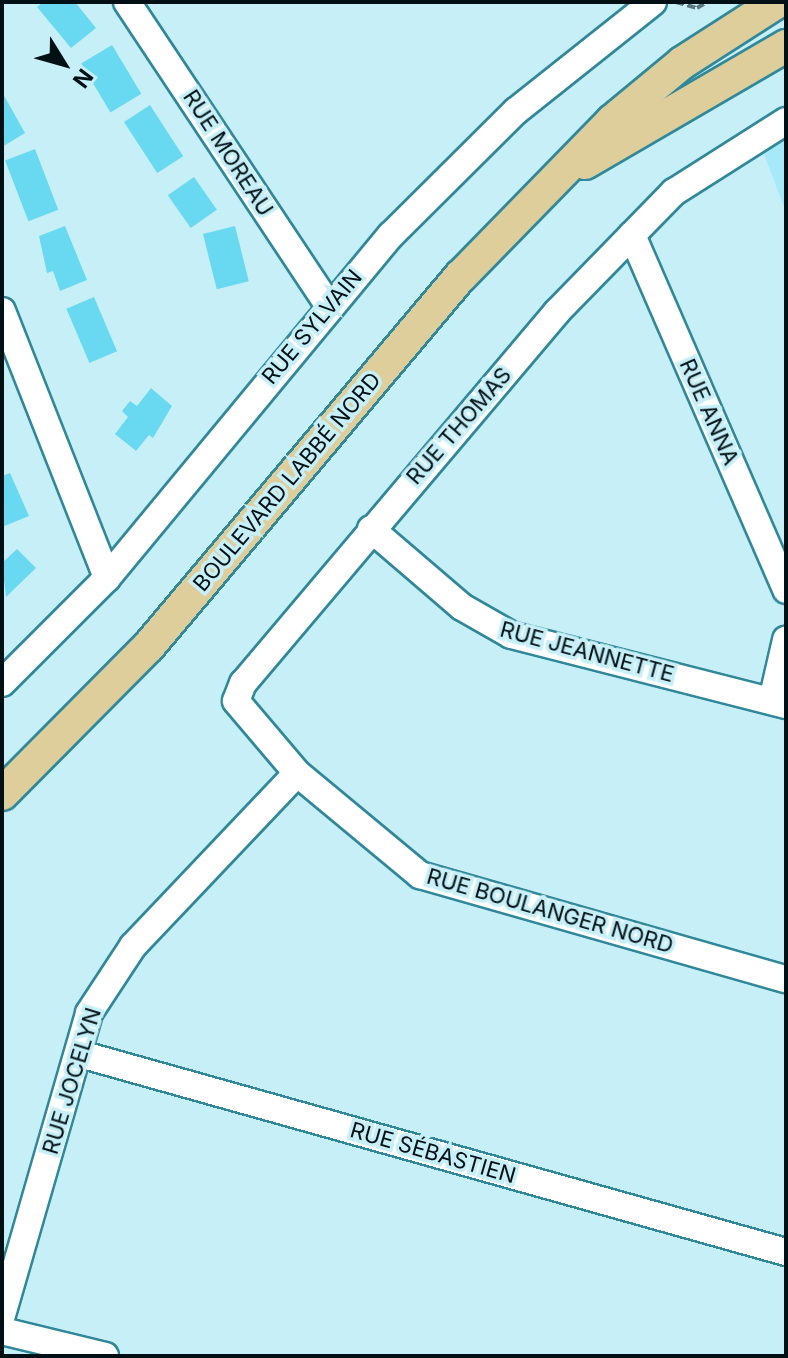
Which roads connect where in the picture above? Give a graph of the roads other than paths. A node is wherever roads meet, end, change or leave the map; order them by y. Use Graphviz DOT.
graph roads {
  1 [pos="127,2"];
  2 [pos="653,2"];
  3 [pos="777,2"];
  4 [pos="786,46"];
  5 [pos="786,121"];
  6 [pos="572,170"];
  7 [pos="632,235"];
  8 [pos="328,305"];
  9 [pos="2,311"];
  10 [pos="8,340"];
  11 [pos="371,529"];
  12 [pos="107,578"];
  13 [pos="786,590"];
  14 [pos="786,640"];
  15 [pos="2,683"];
  16 [pos="779,703"];
  17 [pos="297,773"];
  18 [pos="2,794"];
  19 [pos="786,979"];
  20 [pos="80,1054"];
  21 [pos="786,1252"];
  22 [pos="2,1315"];
  23 [pos="2,1331"];
  24 [pos="105,1356"];
  1 -- 8 [label="street, RUE MOREAU"];
  2 -- 8 [label="street, RUE SYLVAIN"];
  3 -- 6 [label="main road, BOULEVARD LABBÉ NORD"];
  4 -- 6 [label="main road, BOULEVARD LABBÉ NORD"];
  5 -- 7 [label="street, RUE THOMAS"];
  6 -- 18 [label="main road, BOULEVARD LABBÉ NORD"];
  7 -- 11 [label="street, RUE THOMAS"];
  7 -- 13 [label="street, RUE ANNA"];
  8 -- 12 [label="street, RUE SYLVAIN"];
  9 -- 10 [label="street"];
  10 -- 12 [label="street"];
  11 -- 16 [label="street, RUE JEANNETTE"];
  11 -- 17 [label="street, RUE THOMAS"];
  12 -- 15 [label="street, RUE SYLVAIN"];
  14 -- 16 [label="street"];
  17 -- 19 [label="street, RUE BOULANGER NORD"];
  17 -- 20 [label="street, RUE JOCELYN"];
  20 -- 21 [label="street, RUE SÉBASTIEN"];
  20 -- 22 [label="street, RUE JOCELYN"];
  23 -- 24 [label="street"];
}
